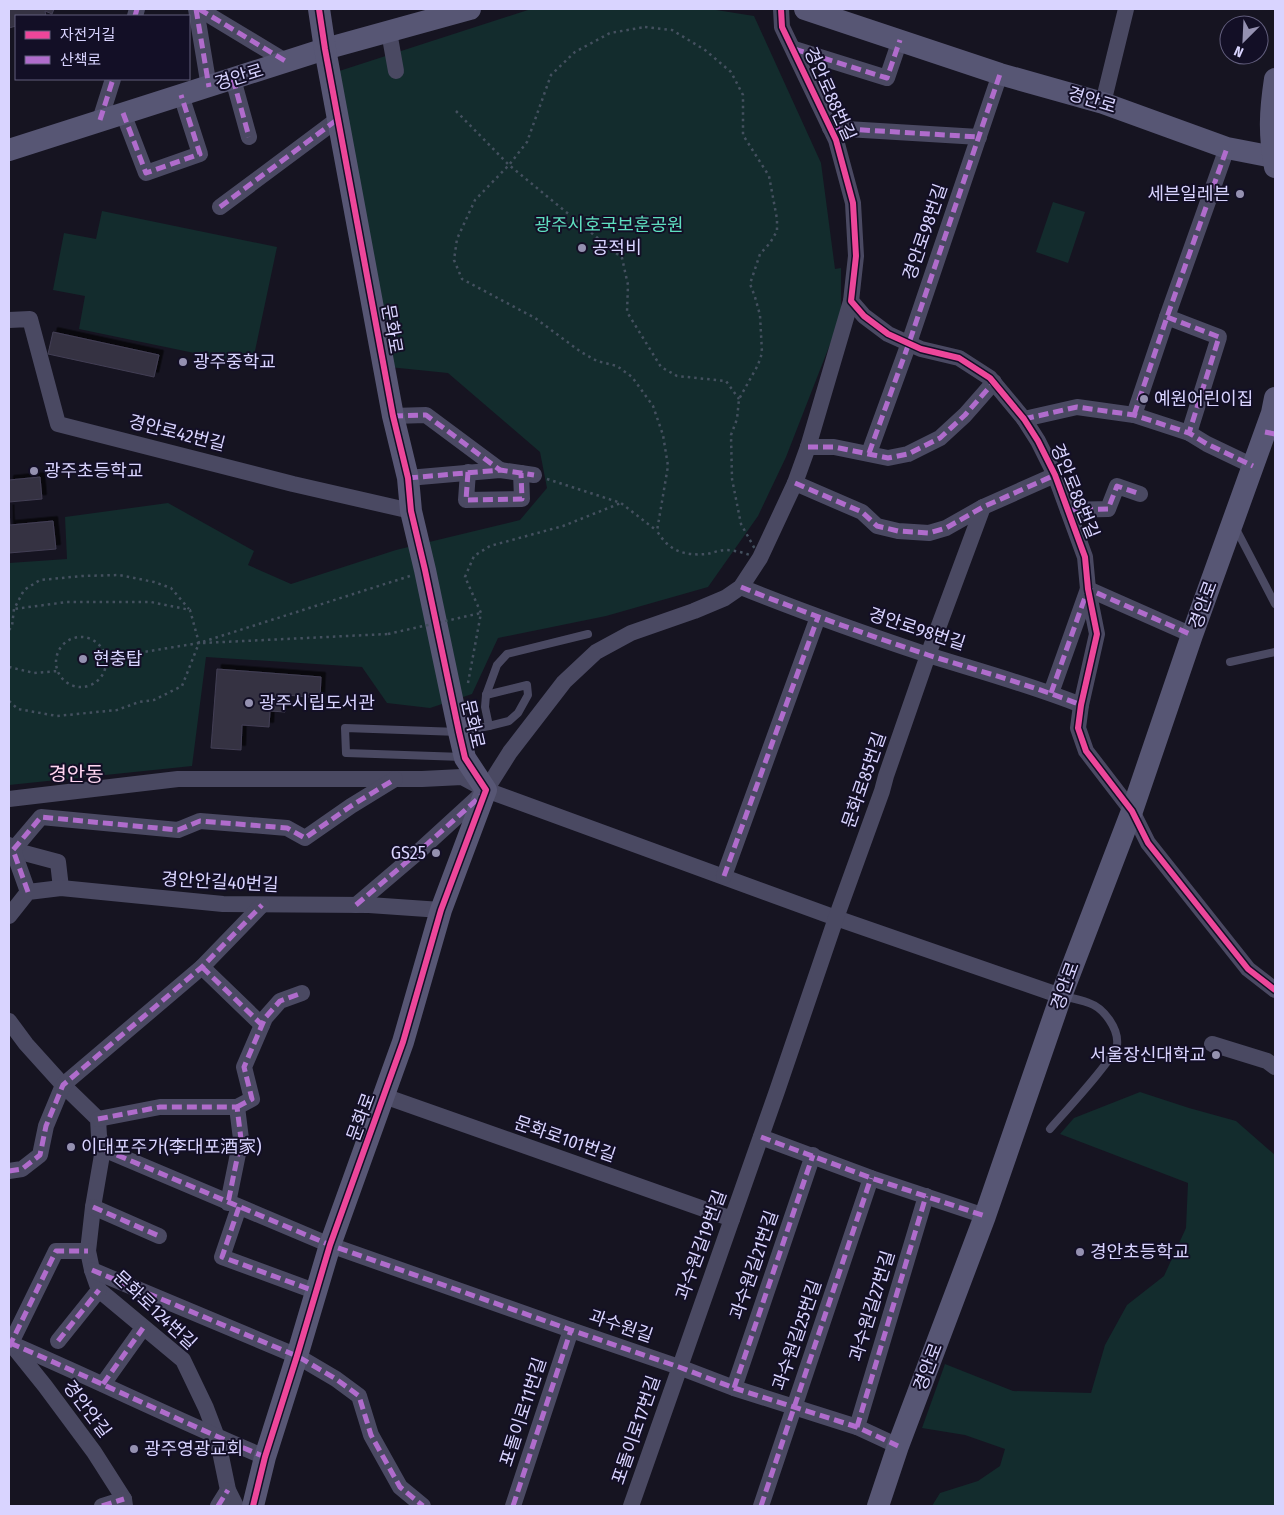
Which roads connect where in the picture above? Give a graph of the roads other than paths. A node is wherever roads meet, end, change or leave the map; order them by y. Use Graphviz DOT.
graph roads {
  1 [pos="198,9"];
  2 [pos="319,9"];
  3 [pos="470,9"];
  4 [pos="781,9"];
  5 [pos="805,9"];
  6 [pos="1126,9"];
  7 [pos="389,32"];
  8 [pos="900,40"];
  9 [pos="794,49"];
  10 [pos="325,50"];
  11 [pos="287,62"];
  12 [pos="396,71"];
  13 [pos="1000,74"];
  14 [pos="233,79"];
  15 [pos="1275,79"];
  16 [pos="113,80"];
  17 [pos="208,87"];
  18 [pos="181,95"];
  19 [pos="1103,103"];
  20 [pos="124,113"];
  21 [pos="338,119"];
  22 [pos="100,120"];
  23 [pos="830,128"];
  24 [pos="249,137"];
  25 [pos="979,137"];
  26 [pos="1227,148"];
  27 [pos="9,150"];
  28 [pos="1274,162"];
  29 [pos="220,207"];
  30 [pos="851,301"];
  31 [pos="1167,317"];
  32 [pos="9,320"];
  33 [pos="909,343"];
  34 [pos="994,382"];
  35 [pos="1275,398"];
  36 [pos="1134,415"];
  37 [pos="393,416"];
  38 [pos="1024,419"];
  39 [pos="1188,433"];
  40 [pos="808,447"];
  41 [pos="869,454"];
  42 [pos="1253,466"];
  43 [pos="500,470"];
  44 [pos="468,472"];
  45 [pos="1055,475"];
  46 [pos="408,478"];
  47 [pos="795,483"];
  48 [pos="1140,494"];
  49 [pos="983,507"];
  50 [pos="1068,510"];
  51 [pos="411,511"];
  52 [pos="1233,523"];
  53 [pos="741,588"];
  54 [pos="1088,589"];
  55 [pos="1275,604"];
  56 [pos="818,618"];
  57 [pos="588,634"];
  58 [pos="1192,635"];
  59 [pos="1275,652"];
  60 [pos="928,655"];
  61 [pos="1230,662"];
  62 [pos="1051,693"];
  63 [pos="486,695"];
  64 [pos="1081,705"];
  65 [pos="489,726"];
  66 [pos="459,732"];
  67 [pos="465,758"];
  68 [pos="395,779"];
  69 [pos="486,790"];
  70 [pos="9,798"];
  71 [pos="1132,811"];
  72 [pos="11,848"];
  73 [pos="724,876"];
  74 [pos="61,888"];
  75 [pos="28,892"];
  76 [pos="262,905"];
  77 [pos="356,905"];
  78 [pos="441,910"];
  79 [pos="9,916"];
  80 [pos="836,918"];
  81 [pos="202,967"];
  82 [pos="1275,990"];
  83 [pos="302,993"];
  84 [pos="1061,996"];
  85 [pos="9,1022"];
  86 [pos="262,1025"];
  87 [pos="1212,1044"];
  88 [pos="1275,1067"];
  89 [pos="64,1085"];
  90 [pos="384,1096"];
  91 [pos="237,1107"];
  92 [pos="98,1118"];
  93 [pos="1050,1129"];
  94 [pos="761,1137"];
  95 [pos="103,1149"];
  96 [pos="813,1155"];
  97 [pos="9,1171"];
  98 [pos="871,1178"];
  99 [pos="926,1196"];
  100 [pos="233,1205"];
  101 [pos="93,1207"];
  102 [pos="984,1216"];
  103 [pos="732,1219"];
  104 [pos="159,1236"];
  105 [pos="330,1246"];
  106 [pos="88,1251"];
  107 [pos="92,1270"];
  108 [pos="99,1290"];
  109 [pos="317,1292"];
  110 [pos="143,1328"];
  111 [pos="570,1330"];
  112 [pos="58,1341"];
  113 [pos="9,1344"];
  114 [pos="298,1356"];
  115 [pos="679,1367"];
  116 [pos="104,1384"];
  117 [pos="734,1388"];
  118 [pos="794,1408"];
  119 [pos="857,1427"];
  120 [pos="217,1436"];
  121 [pos="898,1446"];
  122 [pos="265,1456"];
  123 [pos="228,1490"];
  124 [pos="125,1503"];
  125 [pos="102,1506"];
  126 [pos="218,1506"];
  127 [pos="236,1506"];
  128 [pos="253,1506"];
  129 [pos="423,1506"];
  130 [pos="513,1506"];
  131 [pos="631,1506"];
  132 [pos="761,1506"];
  133 [pos="878,1506"];
  1 -- 11 [label="street"];
  1 -- 17 [label="street"];
  2 -- 10 [label="street, 문화로"];
  3 -- 7 [label="street, 경안로"];
  4 -- 9 [label="street, 경안로88번길"];
  5 -- 8 [label="street, 경안로"];
  6 -- 19 [label="street"];
  7 -- 10 [label="street, 경안로"];
  7 -- 12 [label="street"];
  8 -- 9 [label="street"];
  8 -- 13 [label="street, 경안로"];
  9 -- 23 [label="street, 경안로88번길"];
  10 -- 11 [label="street, 경안로"];
  10 -- 21 [label="street, 문화로"];
  11 -- 14 [label="street, 경안로"];
  13 -- 19 [label="street, 경안로"];
  13 -- 25 [label="street, 경안로98번길"];
  14 -- 17 [label="street, 경안로"];
  14 -- 24 [label="street"];
  15 -- 28 [label="street"];
  16 -- 22 [label="street"];
  17 -- 18 [label="street, 경안로"];
  18 -- 20 [label="street, 경안로"];
  18 -- 20 [label="street"];
  19 -- 26 [label="street, 경안로"];
  20 -- 22 [label="street, 경안로"];
  21 -- 29 [label="street"];
  21 -- 37 [label="street, 문화로"];
  22 -- 27 [label="street, 경안로"];
  23 -- 25 [label="street"];
  23 -- 30 [label="street, 경안로88번길"];
  25 -- 33 [label="street, 경안로98번길"];
  26 -- 28 [label="street, 경안로"];
  26 -- 31 [label="street"];
  30 -- 33 [label="street, 경안로88번길"];
  30 -- 40 [label="street"];
  31 -- 36 [label="street"];
  31 -- 39 [label="street"];
  32 -- 51 [label="street, 경안로42번길"];
  33 -- 34 [label="street, 경안로88번길"];
  33 -- 41 [label="street, 경안로98번길"];
  34 -- 38 [label="street, 경안로88번길"];
  34 -- 41 [label="street"];
  35 -- 42 [label="street, 경안로"];
  36 -- 38 [label="street"];
  36 -- 39 [label="street"];
  37 -- 43 [label="street"];
  37 -- 46 [label="street, 문화로"];
  38 -- 45 [label="street, 경안로88번길"];
  39 -- 42 [label="street"];
  40 -- 41 [label="street"];
  40 -- 47 [label="street"];
  42 -- 52 [label="street, 경안로"];
  43 -- 44 [label="street"];
  43 -- 44 [label="street"];
  44 -- 46 [label="street"];
  45 -- 49 [label="street, 경안로88번길"];
  45 -- 50 [label="street, 경안로88번길"];
  46 -- 51 [label="street, 문화로"];
  47 -- 49 [label="street, 경안로88번길"];
  47 -- 53 [label="street"];
  48 -- 50 [label="street"];
  49 -- 60 [label="street, 문화로85번길"];
  50 -- 54 [label="street, 경안로88번길"];
  51 -- 66 [label="street, 문화로"];
  52 -- 55 [label="lane"];
  52 -- 58 [label="street, 경안로"];
  53 -- 56 [label="street, 경안로98번길"];
  53 -- 69 [label="street"];
  54 -- 58 [label="street"];
  54 -- 62 [label="street"];
  54 -- 64 [label="street, 경안로88번길"];
  56 -- 60 [label="street, 경안로98번길"];
  56 -- 73 [label="street"];
  57 -- 63 [label="lane"];
  58 -- 71 [label="street, 경안로"];
  59 -- 61 [label="lane"];
  60 -- 62 [label="street, 경안로98번길"];
  60 -- 80 [label="street, 문화로85번길"];
  62 -- 64 [label="street, 경안로98번길"];
  63 -- 65 [label="lane"];
  63 -- 65 [label="lane"];
  64 -- 71 [label="street, 경안로88번길"];
  65 -- 66 [label="lane"];
  66 -- 67 [label="street, 문화로"];
  66 -- 67 [label="lane"];
  67 -- 69 [label="street, 문화로"];
  68 -- 69 [label="street"];
  68 -- 70 [label="street"];
  68 -- 72 [label="street"];
  69 -- 73 [label="street"];
  69 -- 77 [label="street"];
  69 -- 78 [label="street, 문화로"];
  71 -- 82 [label="street, 경안로88번길"];
  71 -- 84 [label="street, 경안로"];
  72 -- 74 [label="street"];
  72 -- 75 [label="street"];
  73 -- 80 [label="street"];
  74 -- 75 [label="street, 경안안길40번길"];
  74 -- 76 [label="street, 경안안길40번길"];
  75 -- 79 [label="street"];
  76 -- 77 [label="street, 경안안길40번길"];
  76 -- 81 [label="street"];
  77 -- 78 [label="street, 경안안길40번길"];
  78 -- 90 [label="street, 문화로"];
  80 -- 84 [label="street"];
  80 -- 94 [label="street, 과수원길19번길"];
  81 -- 86 [label="street"];
  81 -- 89 [label="street"];
  83 -- 86 [label="street"];
  84 -- 93 [label="lane"];
  84 -- 102 [label="street, 경안로"];
  85 -- 89 [label="street"];
  86 -- 91 [label="street"];
  87 -- 88 [label="street"];
  89 -- 92 [label="street"];
  89 -- 97 [label="street"];
  90 -- 103 [label="street, 문화로101번길"];
  90 -- 105 [label="street, 문화로"];
  91 -- 92 [label="street"];
  91 -- 100 [label="street"];
  92 -- 95 [label="street, 문화로124번길"];
  94 -- 96 [label="street"];
  94 -- 103 [label="street, 과수원길19번길"];
  95 -- 100 [label="street"];
  95 -- 101 [label="street, 문화로124번길"];
  96 -- 98 [label="street"];
  96 -- 117 [label="street, 과수원길21번길"];
  98 -- 99 [label="street"];
  98 -- 118 [label="street, 과수원길25번길"];
  99 -- 102 [label="street"];
  99 -- 119 [label="street, 과수원길27번길"];
  100 -- 105 [label="street"];
  100 -- 109 [label="street"];
  101 -- 104 [label="street"];
  101 -- 106 [label="street, 문화로124번길"];
  102 -- 121 [label="street, 경안로"];
  103 -- 115 [label="street, 과수원길19번길"];
  105 -- 109 [label="street, 문화로"];
  105 -- 111 [label="street, 과수원길"];
  106 -- 107 [label="street, 문화로124번길"];
  106 -- 113 [label="street"];
  107 -- 108 [label="street, 문화로124번길"];
  107 -- 114 [label="street"];
  108 -- 110 [label="street, 문화로124번길"];
  108 -- 112 [label="street"];
  109 -- 114 [label="street, 문화로"];
  110 -- 116 [label="street"];
  110 -- 120 [label="street, 문화로124번길"];
  111 -- 115 [label="street, 과수원길"];
  111 -- 130 [label="street, 포돌이로11번길"];
  113 -- 116 [label="street"];
  113 -- 124 [label="street, 경안안길"];
  114 -- 122 [label="street, 문화로"];
  114 -- 129 [label="street"];
  115 -- 117 [label="street, 과수원길"];
  115 -- 131 [label="street, 포돌이로17번길"];
  116 -- 120 [label="street"];
  117 -- 118 [label="street, 과수원길"];
  118 -- 119 [label="street, 과수원길"];
  118 -- 132 [label="street, 과수원길25번길"];
  119 -- 121 [label="street, 과수원길"];
  120 -- 122 [label="street"];
  120 -- 123 [label="street, 문화로124번길"];
  121 -- 133 [label="street, 경안로"];
  122 -- 128 [label="street, 문화로"];
  123 -- 126 [label="street"];
  123 -- 127 [label="street, 문화로124번길"];
  124 -- 125 [label="street"];
}
